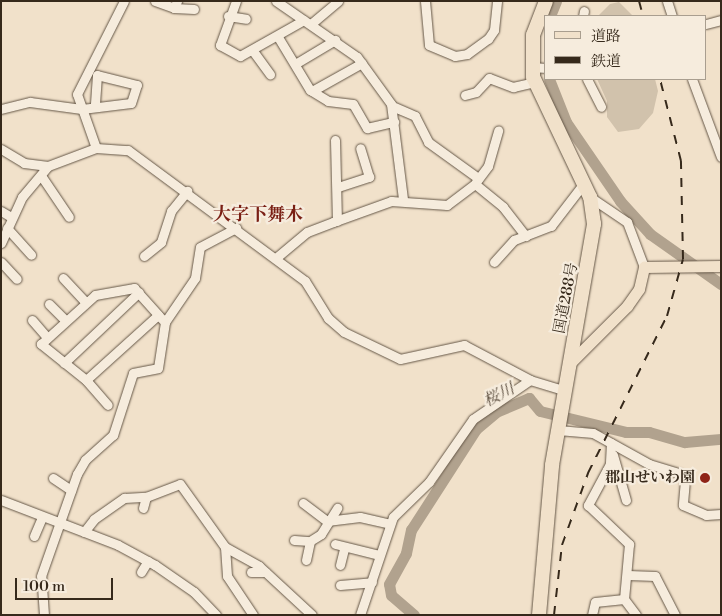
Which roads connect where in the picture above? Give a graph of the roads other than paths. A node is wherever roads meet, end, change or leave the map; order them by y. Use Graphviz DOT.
graph roads {
  1 [pos="124,1"];
  2 [pos="155,1"];
  3 [pos="236,1"];
  4 [pos="276,1"];
  5 [pos="338,1"];
  6 [pos="425,1"];
  7 [pos="497,1"];
  8 [pos="667,1"];
  9 [pos="545,2"];
  10 [pos="175,5"];
  11 [pos="194,9"];
  12 [pos="672,15"];
  13 [pos="228,16"];
  14 [pos="246,19"];
  15 [pos="721,20"];
  16 [pos="308,22"];
  17 [pos="707,24"];
  18 [pos="278,36"];
  19 [pos="336,40"];
  20 [pos="253,51"];
  21 [pos="243,55"];
  22 [pos="362,63"];
  23 [pos="295,64"];
  24 [pos="238,65"];
  25 [pos="540,68"];
  26 [pos="270,74"];
  27 [pos="588,80"];
  28 [pos="692,80"];
  29 [pos="535,82"];
  30 [pos="312,91"];
  31 [pos="465,95"];
  32 [pos="95,106"];
  33 [pos="392,106"];
  34 [pos="601,107"];
  35 [pos="1,109"];
  36 [pos="82,109"];
  37 [pos="394,122"];
  38 [pos="498,130"];
  39 [pos="335,140"];
  40 [pos="96,148"];
  41 [pos="360,148"];
  42 [pos="1,149"];
  43 [pos="721,158"];
  44 [pos="48,166"];
  45 [pos="42,177"];
  46 [pos="477,181"];
  47 [pos="584,183"];
  48 [pos="338,187"];
  49 [pos="187,192"];
  50 [pos="590,197"];
  51 [pos="403,199"];
  52 [pos="1,211"];
  53 [pos="10,217"];
  54 [pos="69,217"];
  55 [pos="337,221"];
  56 [pos="7,228"];
  57 [pos="236,228"];
  58 [pos="526,236"];
  59 [pos="1,243"];
  60 [pos="31,255"];
  61 [pos="144,256"];
  62 [pos="276,257"];
  63 [pos="1,262"];
  64 [pos="494,262"];
  65 [pos="721,266"];
  66 [pos="644,267"];
  67 [pos="63,278"];
  68 [pos="17,279"];
  69 [pos="139,292"];
  70 [pos="85,302"];
  71 [pos="49,304"];
  72 [pos="158,315"];
  73 [pos="32,320"];
  74 [pos="65,320"];
  75 [pos="165,322"];
  76 [pos="47,337"];
  77 [pos="64,363"];
  78 [pos="569,364"];
  79 [pos="86,380"];
  80 [pos="530,380"];
  81 [pos="564,395"];
  82 [pos="108,405"];
  83 [pos="558,429"];
  84 [pos="611,443"];
  85 [pos="613,455"];
  86 [pos="53,478"];
  87 [pos="71,490"];
  88 [pos="146,497"];
  89 [pos="1,500"];
  90 [pos="626,500"];
  91 [pos="303,503"];
  92 [pos="143,508"];
  93 [pos="337,508"];
  94 [pos="721,514"];
  95 [pos="42,518"];
  96 [pos="331,521"];
  97 [pos="390,524"];
  98 [pos="60,525"];
  99 [pos="84,532"];
  100 [pos="34,536"];
  101 [pos="294,540"];
  102 [pos="310,541"];
  103 [pos="335,544"];
  104 [pos="225,547"];
  105 [pos="344,549"];
  106 [pos="379,555"];
  107 [pos="306,560"];
  108 [pos="148,561"];
  109 [pos="340,565"];
  110 [pos="141,572"];
  111 [pos="251,572"];
  112 [pos="265,572"];
  113 [pos="628,575"];
  114 [pos="372,582"];
  115 [pos="340,585"];
  116 [pos="253,591"];
  117 [pos="244,597"];
  118 [pos="624,600"];
  119 [pos="44,615"];
  120 [pos="216,615"];
  121 [pos="253,615"];
  122 [pos="312,615"];
  123 [pos="360,615"];
  124 [pos="539,615"];
  125 [pos="592,615"];
  126 [pos="636,615"];
  127 [pos="675,615"];
  1 -- 36 [label="street"];
  2 -- 10 [label="street"];
  3 -- 13 [label="street"];
  4 -- 16 [label="street"];
  5 -- 16 [label="street"];
  6 -- 7 [label="street"];
  8 -- 12 [label="street"];
  9 -- 25 [label="highway, 国道288号"];
  10 -- 11 [label="street"];
  13 -- 14 [label="street"];
  13 -- 21 [label="street"];
  15 -- 17 [label="street"];
  16 -- 18 [label="street"];
  16 -- 19 [label="street"];
  18 -- 20 [label="street"];
  18 -- 23 [label="street"];
  19 -- 22 [label="street"];
  19 -- 23 [label="street"];
  20 -- 21 [label="street"];
  20 -- 26 [label="street"];
  21 -- 24 [label="street"];
  22 -- 30 [label="street"];
  22 -- 33 [label="street"];
  23 -- 30 [label="street"];
  25 -- 29 [label="highway, 国道288号"];
  27 -- 34 [label="street"];
  28 -- 43 [label="street"];
  29 -- 31 [label="street"];
  29 -- 47 [label="highway, 国道288号"];
  30 -- 37 [label="street"];
  32 -- 32 [label="street"];
  32 -- 36 [label="street"];
  33 -- 37 [label="street"];
  33 -- 46 [label="street"];
  35 -- 36 [label="street"];
  36 -- 40 [label="street"];
  37 -- 51 [label="street"];
  38 -- 46 [label="street"];
  39 -- 48 [label="street"];
  40 -- 44 [label="street"];
  40 -- 49 [label="street"];
  41 -- 48 [label="street"];
  42 -- 44 [label="street"];
  44 -- 45 [label="street"];
  45 -- 53 [label="street"];
  45 -- 54 [label="street"];
  46 -- 51 [label="street"];
  46 -- 58 [label="street"];
  47 -- 50 [label="highway, 国道288号"];
  47 -- 58 [label="street"];
  48 -- 55 [label="street"];
  49 -- 57 [label="street"];
  49 -- 61 [label="street"];
  50 -- 66 [label="street"];
  50 -- 78 [label="highway, 国道288号"];
  51 -- 55 [label="street"];
  52 -- 53 [label="street"];
  53 -- 56 [label="street"];
  55 -- 62 [label="street"];
  56 -- 59 [label="street"];
  56 -- 60 [label="street"];
  57 -- 62 [label="street"];
  57 -- 75 [label="street"];
  58 -- 64 [label="street"];
  62 -- 80 [label="street"];
  63 -- 68 [label="street"];
  65 -- 66 [label="main road"];
  66 -- 78 [label="main road"];
  67 -- 70 [label="street"];
  69 -- 70 [label="street"];
  69 -- 72 [label="street"];
  69 -- 77 [label="street"];
  70 -- 74 [label="street"];
  71 -- 74 [label="street"];
  72 -- 75 [label="street"];
  72 -- 79 [label="street"];
  73 -- 76 [label="street"];
  74 -- 76 [label="street"];
  75 -- 87 [label="street"];
  76 -- 77 [label="street"];
  77 -- 79 [label="street"];
  78 -- 81 [label="highway, 国道288号"];
  79 -- 82 [label="street"];
  80 -- 81 [label="street"];
  80 -- 97 [label="street"];
  81 -- 83 [label="highway, 国道288号"];
  83 -- 84 [label="street"];
  83 -- 124 [label="highway, 国道288号"];
  84 -- 85 [label="street"];
  84 -- 94 [label="street"];
  85 -- 90 [label="street"];
  85 -- 113 [label="street"];
  86 -- 87 [label="street"];
  87 -- 98 [label="street"];
  88 -- 92 [label="street"];
  88 -- 99 [label="street"];
  88 -- 104 [label="street"];
  89 -- 95 [label="street"];
  91 -- 96 [label="street"];
  93 -- 96 [label="street"];
  95 -- 98 [label="street"];
  95 -- 100 [label="street"];
  96 -- 97 [label="street"];
  96 -- 102 [label="street"];
  97 -- 106 [label="street"];
  98 -- 99 [label="street"];
  98 -- 119 [label="street"];
  99 -- 108 [label="street"];
  101 -- 102 [label="street"];
  102 -- 107 [label="street"];
  103 -- 105 [label="street"];
  104 -- 112 [label="street"];
  104 -- 117 [label="street"];
  105 -- 106 [label="street"];
  105 -- 109 [label="street"];
  106 -- 114 [label="street"];
  108 -- 110 [label="street"];
  108 -- 120 [label="street"];
  111 -- 112 [label="street"];
  112 -- 122 [label="street"];
  113 -- 118 [label="street"];
  113 -- 127 [label="street"];
  114 -- 115 [label="street"];
  114 -- 123 [label="street"];
  116 -- 117 [label="street"];
  117 -- 121 [label="street"];
  118 -- 125 [label="street"];
  118 -- 126 [label="street"];
}
